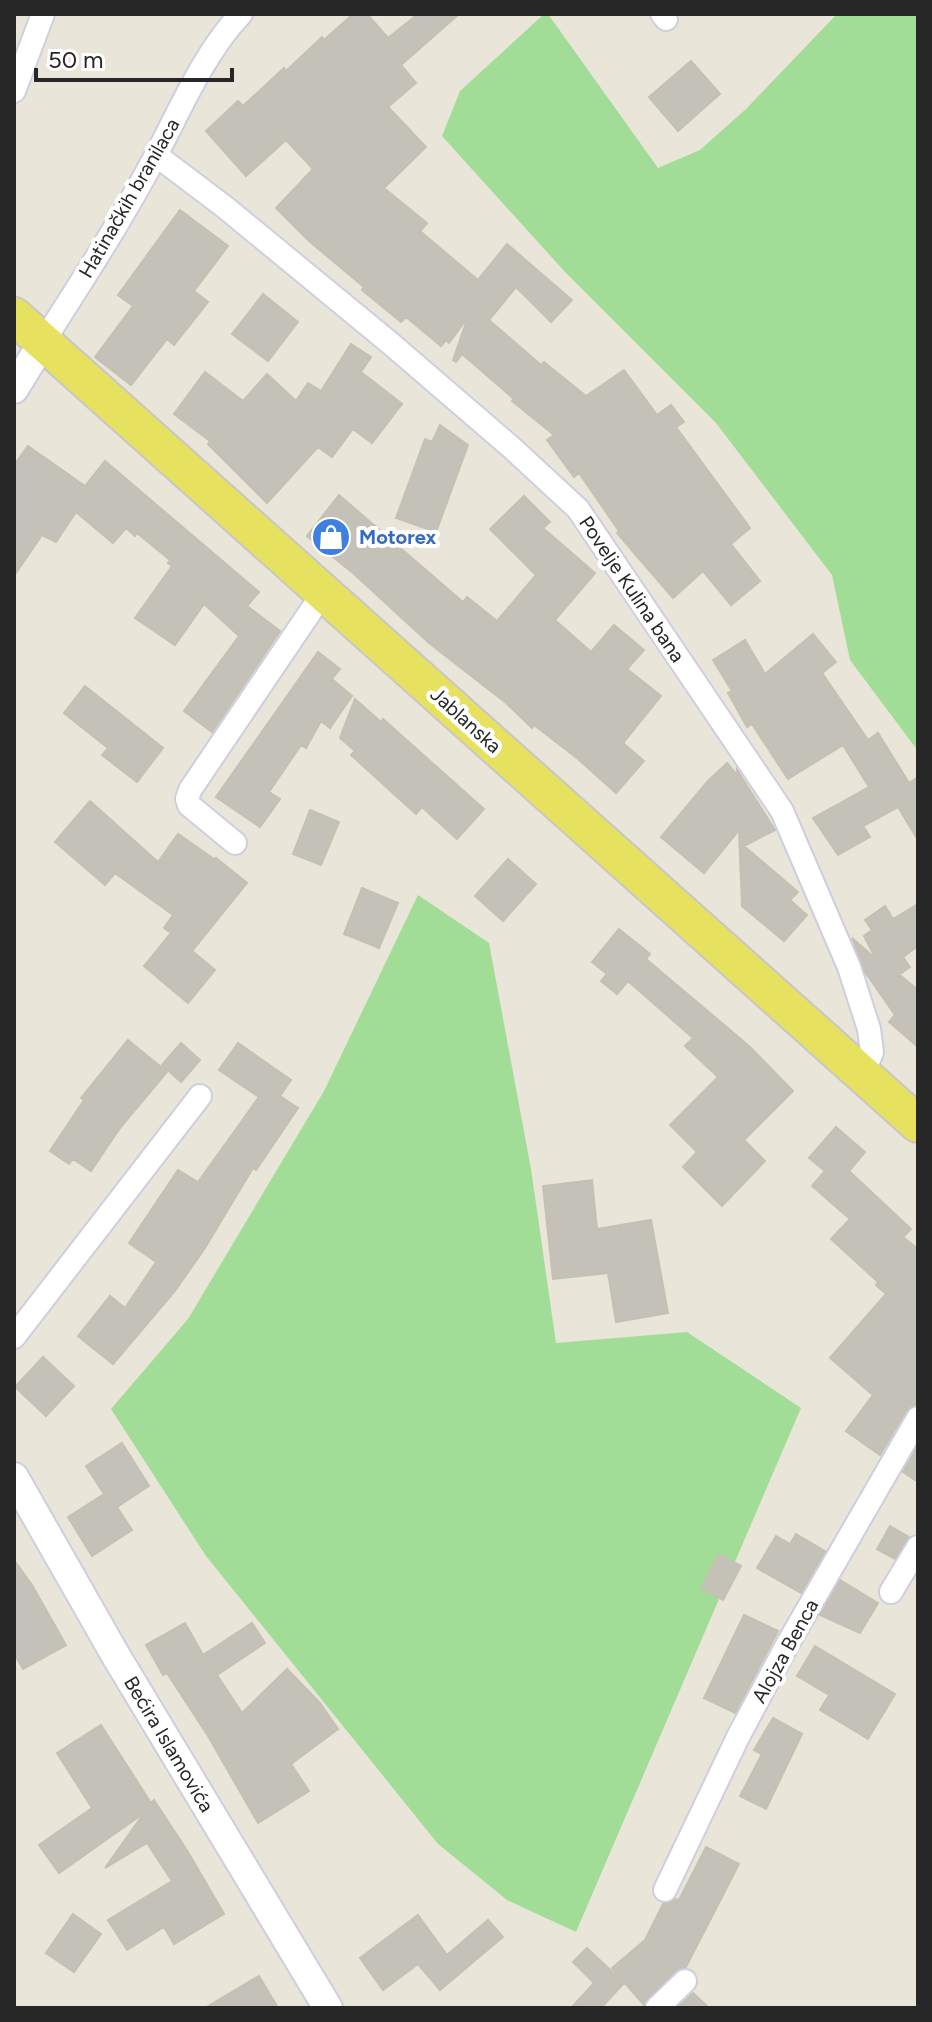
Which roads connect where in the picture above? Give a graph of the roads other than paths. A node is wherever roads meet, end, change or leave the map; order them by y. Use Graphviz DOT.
graph roads {
  1 [pos="43,14"];
  2 [pos="241,14"];
  3 [pos="14,91"];
  4 [pos="156,155"];
  5 [pos="14,316"];
  6 [pos="43,342"];
  7 [pos="14,389"];
  8 [pos="323,593"];
  9 [pos="235,843"];
  10 [pos="863,1075"];
  11 [pos="200,1096"];
  12 [pos="918,1124"];
  13 [pos="14,1337"];
  14 [pos="918,1418"];
  15 [pos="14,1477"];
  16 [pos="918,1547"];
  17 [pos="891,1592"];
  18 [pos="665,1890"];
  19 [pos="685,1981"];
  20 [pos="328,2008"];
  21 [pos="657,2008"];
  1 -- 3 [label="street"];
  2 -- 4 [label="street, Hatinačkih branilaca"];
  4 -- 6 [label="street, Hatinačkih branilaca"];
  4 -- 10 [label="street, Povelje Kulina bana"];
  5 -- 6 [label="main road, Jablanska"];
  6 -- 7 [label="street"];
  6 -- 8 [label="main road, Jablanska"];
  8 -- 9 [label="street"];
  8 -- 10 [label="main road, Jablanska"];
  10 -- 12 [label="main road, Jablanska"];
  11 -- 13 [label="street"];
  14 -- 18 [label="street, Alojza Benca"];
  15 -- 20 [label="street, Bećira Islamovića"];
  16 -- 17 [label="street"];
  19 -- 21 [label="street"];
}
